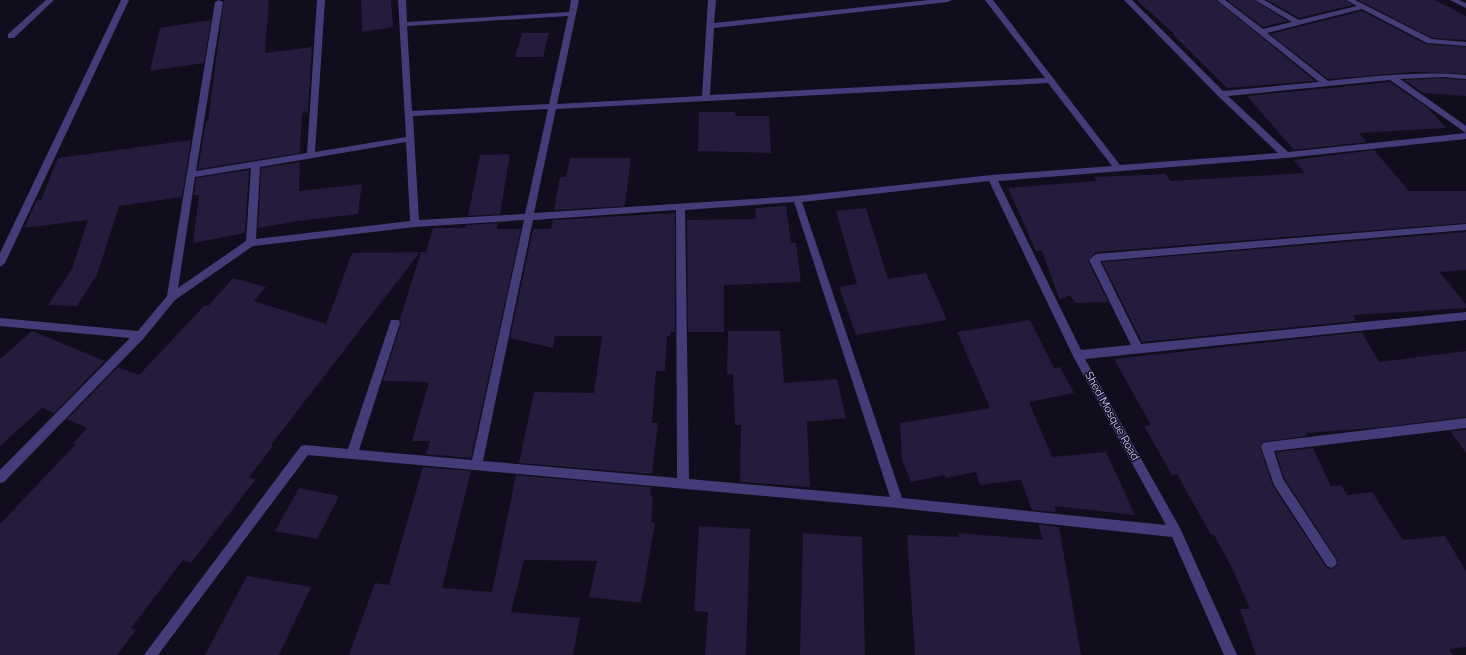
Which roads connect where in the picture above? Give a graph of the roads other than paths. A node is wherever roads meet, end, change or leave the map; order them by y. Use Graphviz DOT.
graph roads {
  1 [pos="50,0"];
  2 [pos="125,0"];
  3 [pos="321,0"];
  4 [pos="402,0"];
  5 [pos="576,0"];
  6 [pos="712,0"];
  7 [pos="948,0"];
  8 [pos="989,0"];
  9 [pos="1128,0"];
  10 [pos="1221,0"];
  11 [pos="1259,0"];
  12 [pos="1350,0"];
  13 [pos="1454,0"];
  14 [pos="219,2"];
  15 [pos="1466,6"];
  16 [pos="1362,7"];
  17 [pos="572,14"];
  18 [pos="1298,23"];
  19 [pos="403,24"];
  20 [pos="710,26"];
  21 [pos="1261,32"];
  22 [pos="11,36"];
  23 [pos="1466,44"];
  24 [pos="1392,77"];
  25 [pos="1466,77"];
  26 [pos="1050,80"];
  27 [pos="1327,84"];
  28 [pos="1221,94"];
  29 [pos="706,99"];
  30 [pos="552,107"];
  31 [pos="408,114"];
  32 [pos="1466,130"];
  33 [pos="1466,136"];
  34 [pos="410,140"];
  35 [pos="1286,155"];
  36 [pos="312,156"];
  37 [pos="256,164"];
  38 [pos="1118,168"];
  39 [pos="192,175"];
  40 [pos="992,178"];
  41 [pos="797,199"];
  42 [pos="680,206"];
  43 [pos="529,215"];
  44 [pos="415,224"];
  45 [pos="1466,227"];
  46 [pos="251,243"];
  47 [pos="0,263"];
  48 [pos="172,298"];
  49 [pos="1466,316"];
  50 [pos="0,322"];
  51 [pos="395,323"];
  52 [pos="140,335"];
  53 [pos="1138,349"];
  54 [pos="1078,355"];
  55 [pos="1466,423"];
  56 [pos="352,454"];
  57 [pos="476,465"];
  58 [pos="0,478"];
  59 [pos="683,483"];
  60 [pos="898,502"];
  61 [pos="1176,532"];
  62 [pos="1331,562"];
  63 [pos="150,655"];
  64 [pos="1232,655"];
  1 -- 22 [label="street"];
  2 -- 47 [label="street"];
  3 -- 36 [label="street"];
  4 -- 19 [label="street"];
  5 -- 17 [label="street"];
  6 -- 20 [label="street"];
  7 -- 20 [label="street"];
  8 -- 26 [label="street"];
  9 -- 28 [label="street"];
  10 -- 21 [label="street"];
  11 -- 18 [label="street"];
  12 -- 16 [label="street"];
  13 -- 15 [label="street"];
  14 -- 39 [label="street"];
  16 -- 18 [label="street"];
  16 -- 23 [label="street"];
  17 -- 19 [label="street"];
  17 -- 30 [label="street"];
  18 -- 21 [label="street"];
  19 -- 31 [label="street"];
  20 -- 29 [label="street"];
  21 -- 27 [label="street"];
  24 -- 25 [label="street"];
  24 -- 27 [label="street"];
  24 -- 32 [label="street"];
  26 -- 29 [label="street"];
  26 -- 38 [label="street"];
  27 -- 28 [label="street"];
  28 -- 35 [label="street"];
  29 -- 30 [label="street"];
  30 -- 31 [label="street"];
  30 -- 43 [label="street"];
  31 -- 34 [label="street"];
  33 -- 35 [label="street"];
  34 -- 36 [label="street"];
  34 -- 44 [label="street"];
  35 -- 38 [label="street"];
  36 -- 37 [label="street"];
  37 -- 39 [label="street"];
  37 -- 46 [label="street"];
  38 -- 40 [label="street"];
  39 -- 48 [label="street"];
  40 -- 41 [label="street"];
  40 -- 54 [label="street, Shed Mosque Road"];
  41 -- 42 [label="street"];
  41 -- 60 [label="street"];
  42 -- 43 [label="street"];
  42 -- 59 [label="street"];
  43 -- 44 [label="street"];
  43 -- 57 [label="street"];
  44 -- 46 [label="street"];
  45 -- 53 [label="street"];
  46 -- 48 [label="street"];
  48 -- 52 [label="street"];
  49 -- 53 [label="street"];
  50 -- 52 [label="street"];
  51 -- 56 [label="street"];
  52 -- 58 [label="street"];
  53 -- 54 [label="street"];
  54 -- 61 [label="street, Shed Mosque Road"];
  55 -- 62 [label="street"];
  56 -- 57 [label="street"];
  56 -- 63 [label="street"];
  57 -- 59 [label="street"];
  59 -- 60 [label="street"];
  60 -- 61 [label="street"];
  61 -- 64 [label="street, Shed Mosque Road"];
}
